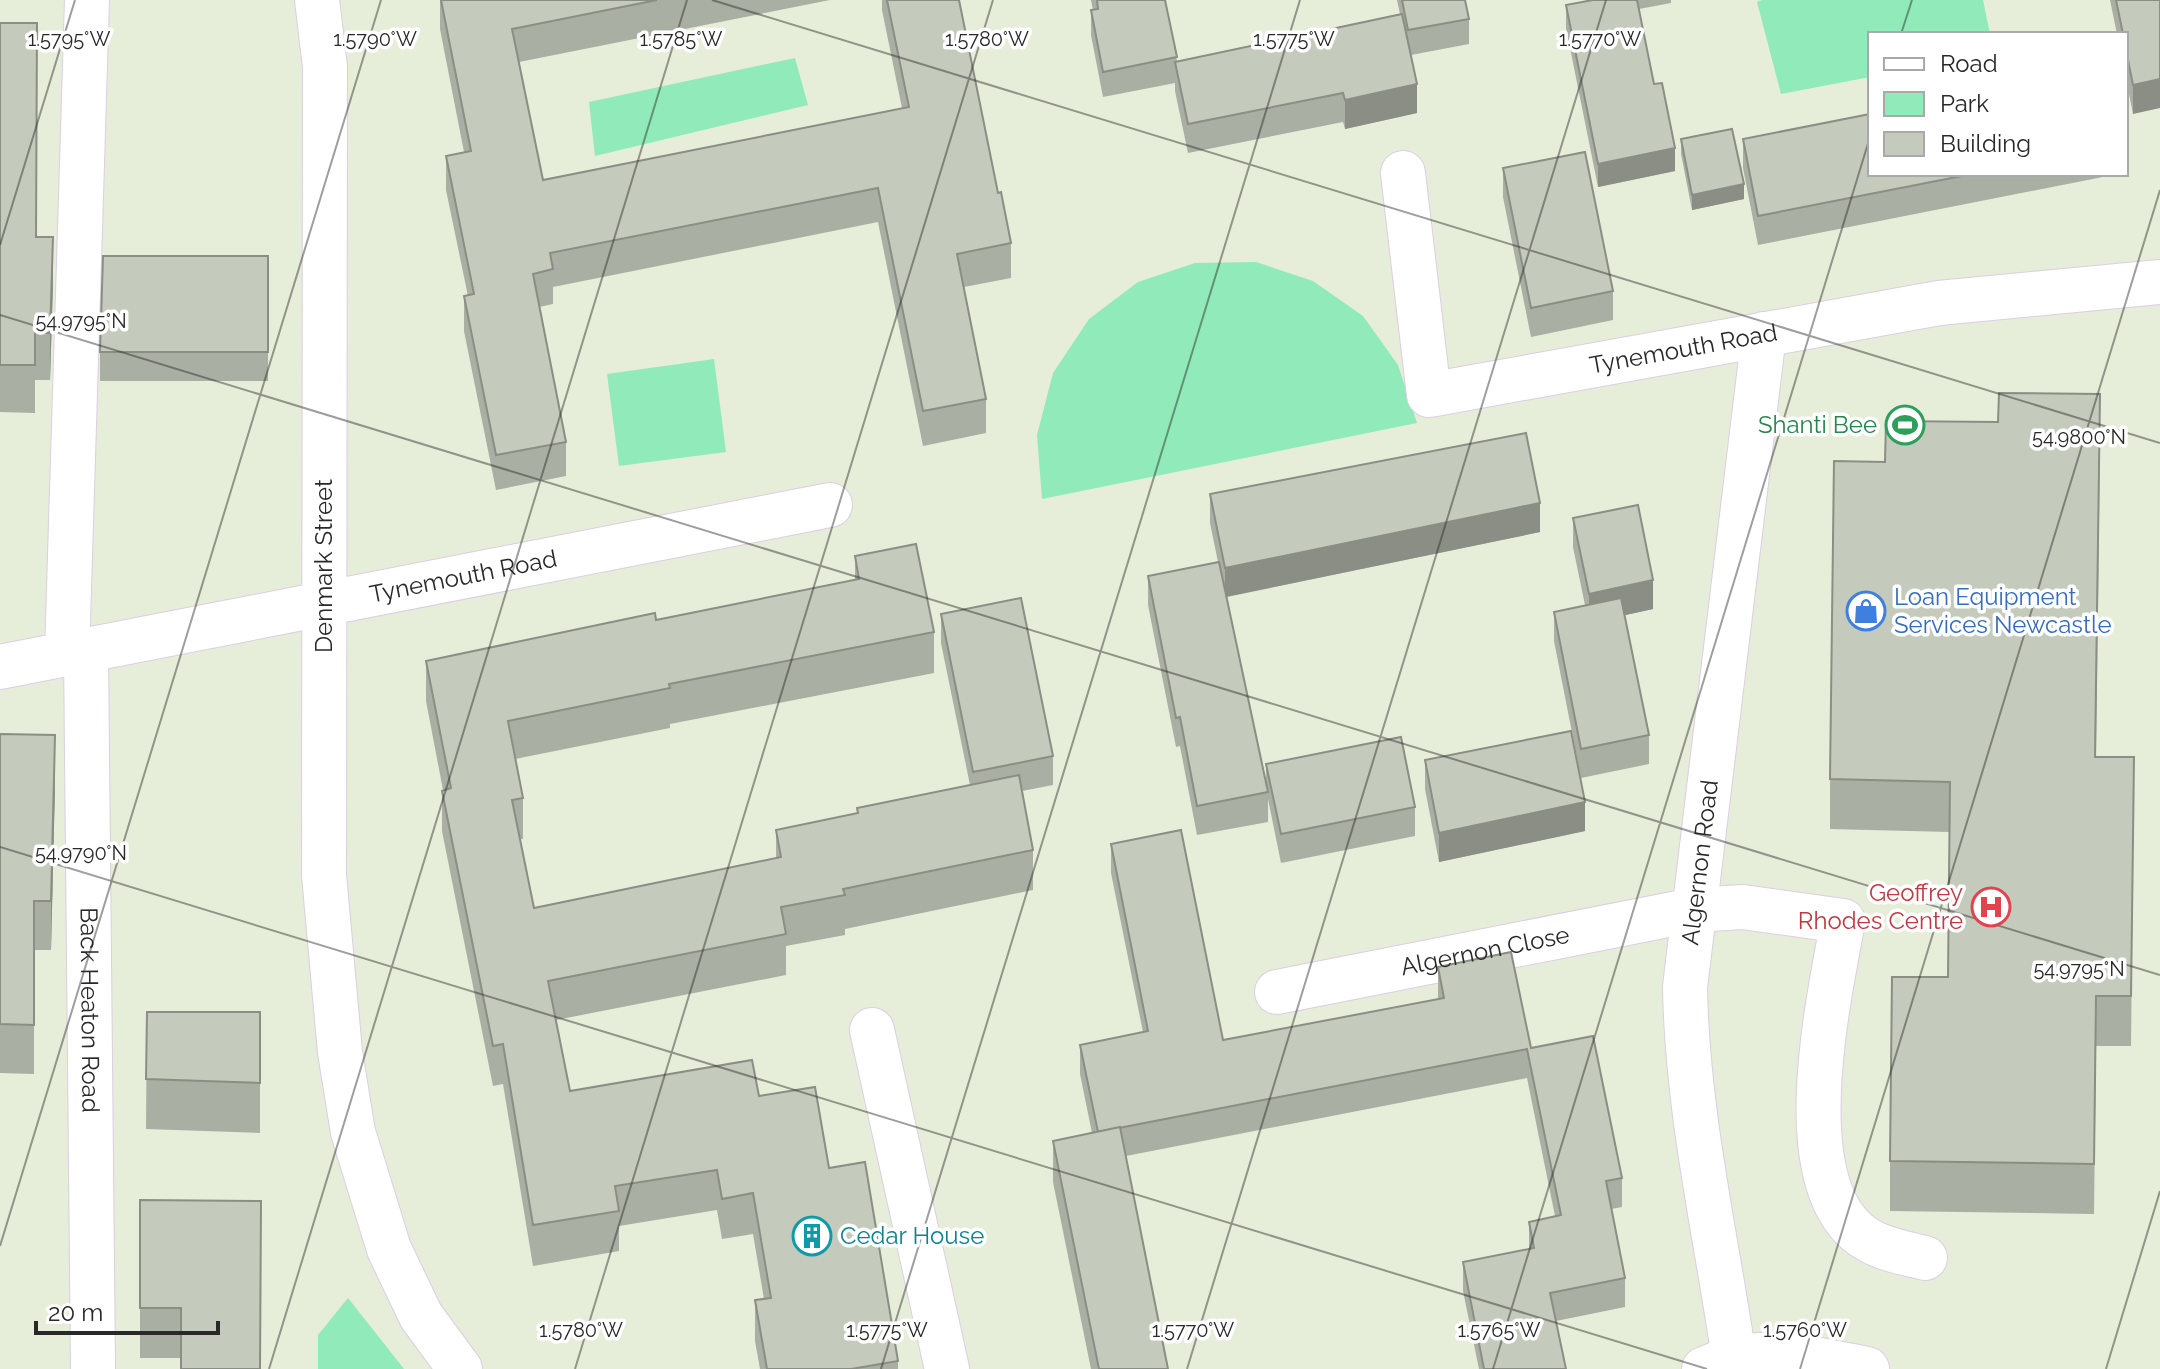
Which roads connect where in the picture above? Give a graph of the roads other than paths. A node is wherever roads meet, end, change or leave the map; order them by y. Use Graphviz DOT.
graph roads {
  1 [pos="87,0"];
  2 [pos="317,0"];
  3 [pos="1403,173"];
  4 [pos="2160,282"];
  5 [pos="1764,334"];
  6 [pos="830,505"];
  7 [pos="324,603"];
  8 [pos="76,652"];
  9 [pos="0,667"];
  10 [pos="1693,910"];
  11 [pos="1277,992"];
  12 [pos="872,1030"];
  13 [pos="1925,1258"];
  14 [pos="1719,1364"];
  15 [pos="93,1369"];
  16 [pos="460,1369"];
  17 [pos="947,1369"];
  18 [pos="1867,1369"];
  1 -- 8 [label="street, Back Heaton Road"];
  2 -- 7 [label="street, Denmark Street"];
  3 -- 5 [label="street, Tynemouth Road"];
  4 -- 5 [label="street, Tynemouth Road"];
  5 -- 10 [label="street, Algernon Road"];
  6 -- 7 [label="street, Tynemouth Road"];
  7 -- 8 [label="street, Tynemouth Road"];
  7 -- 16 [label="street, Denmark Street"];
  8 -- 9 [label="street, Tynemouth Road"];
  8 -- 15 [label="street, Back Heaton Road"];
  10 -- 11 [label="street, Algernon Close"];
  10 -- 13 [label="street, Algernon Close"];
  10 -- 14 [label="street, Algernon Road"];
  12 -- 17 [label="street"];
  14 -- 18 [label="street"];
}
